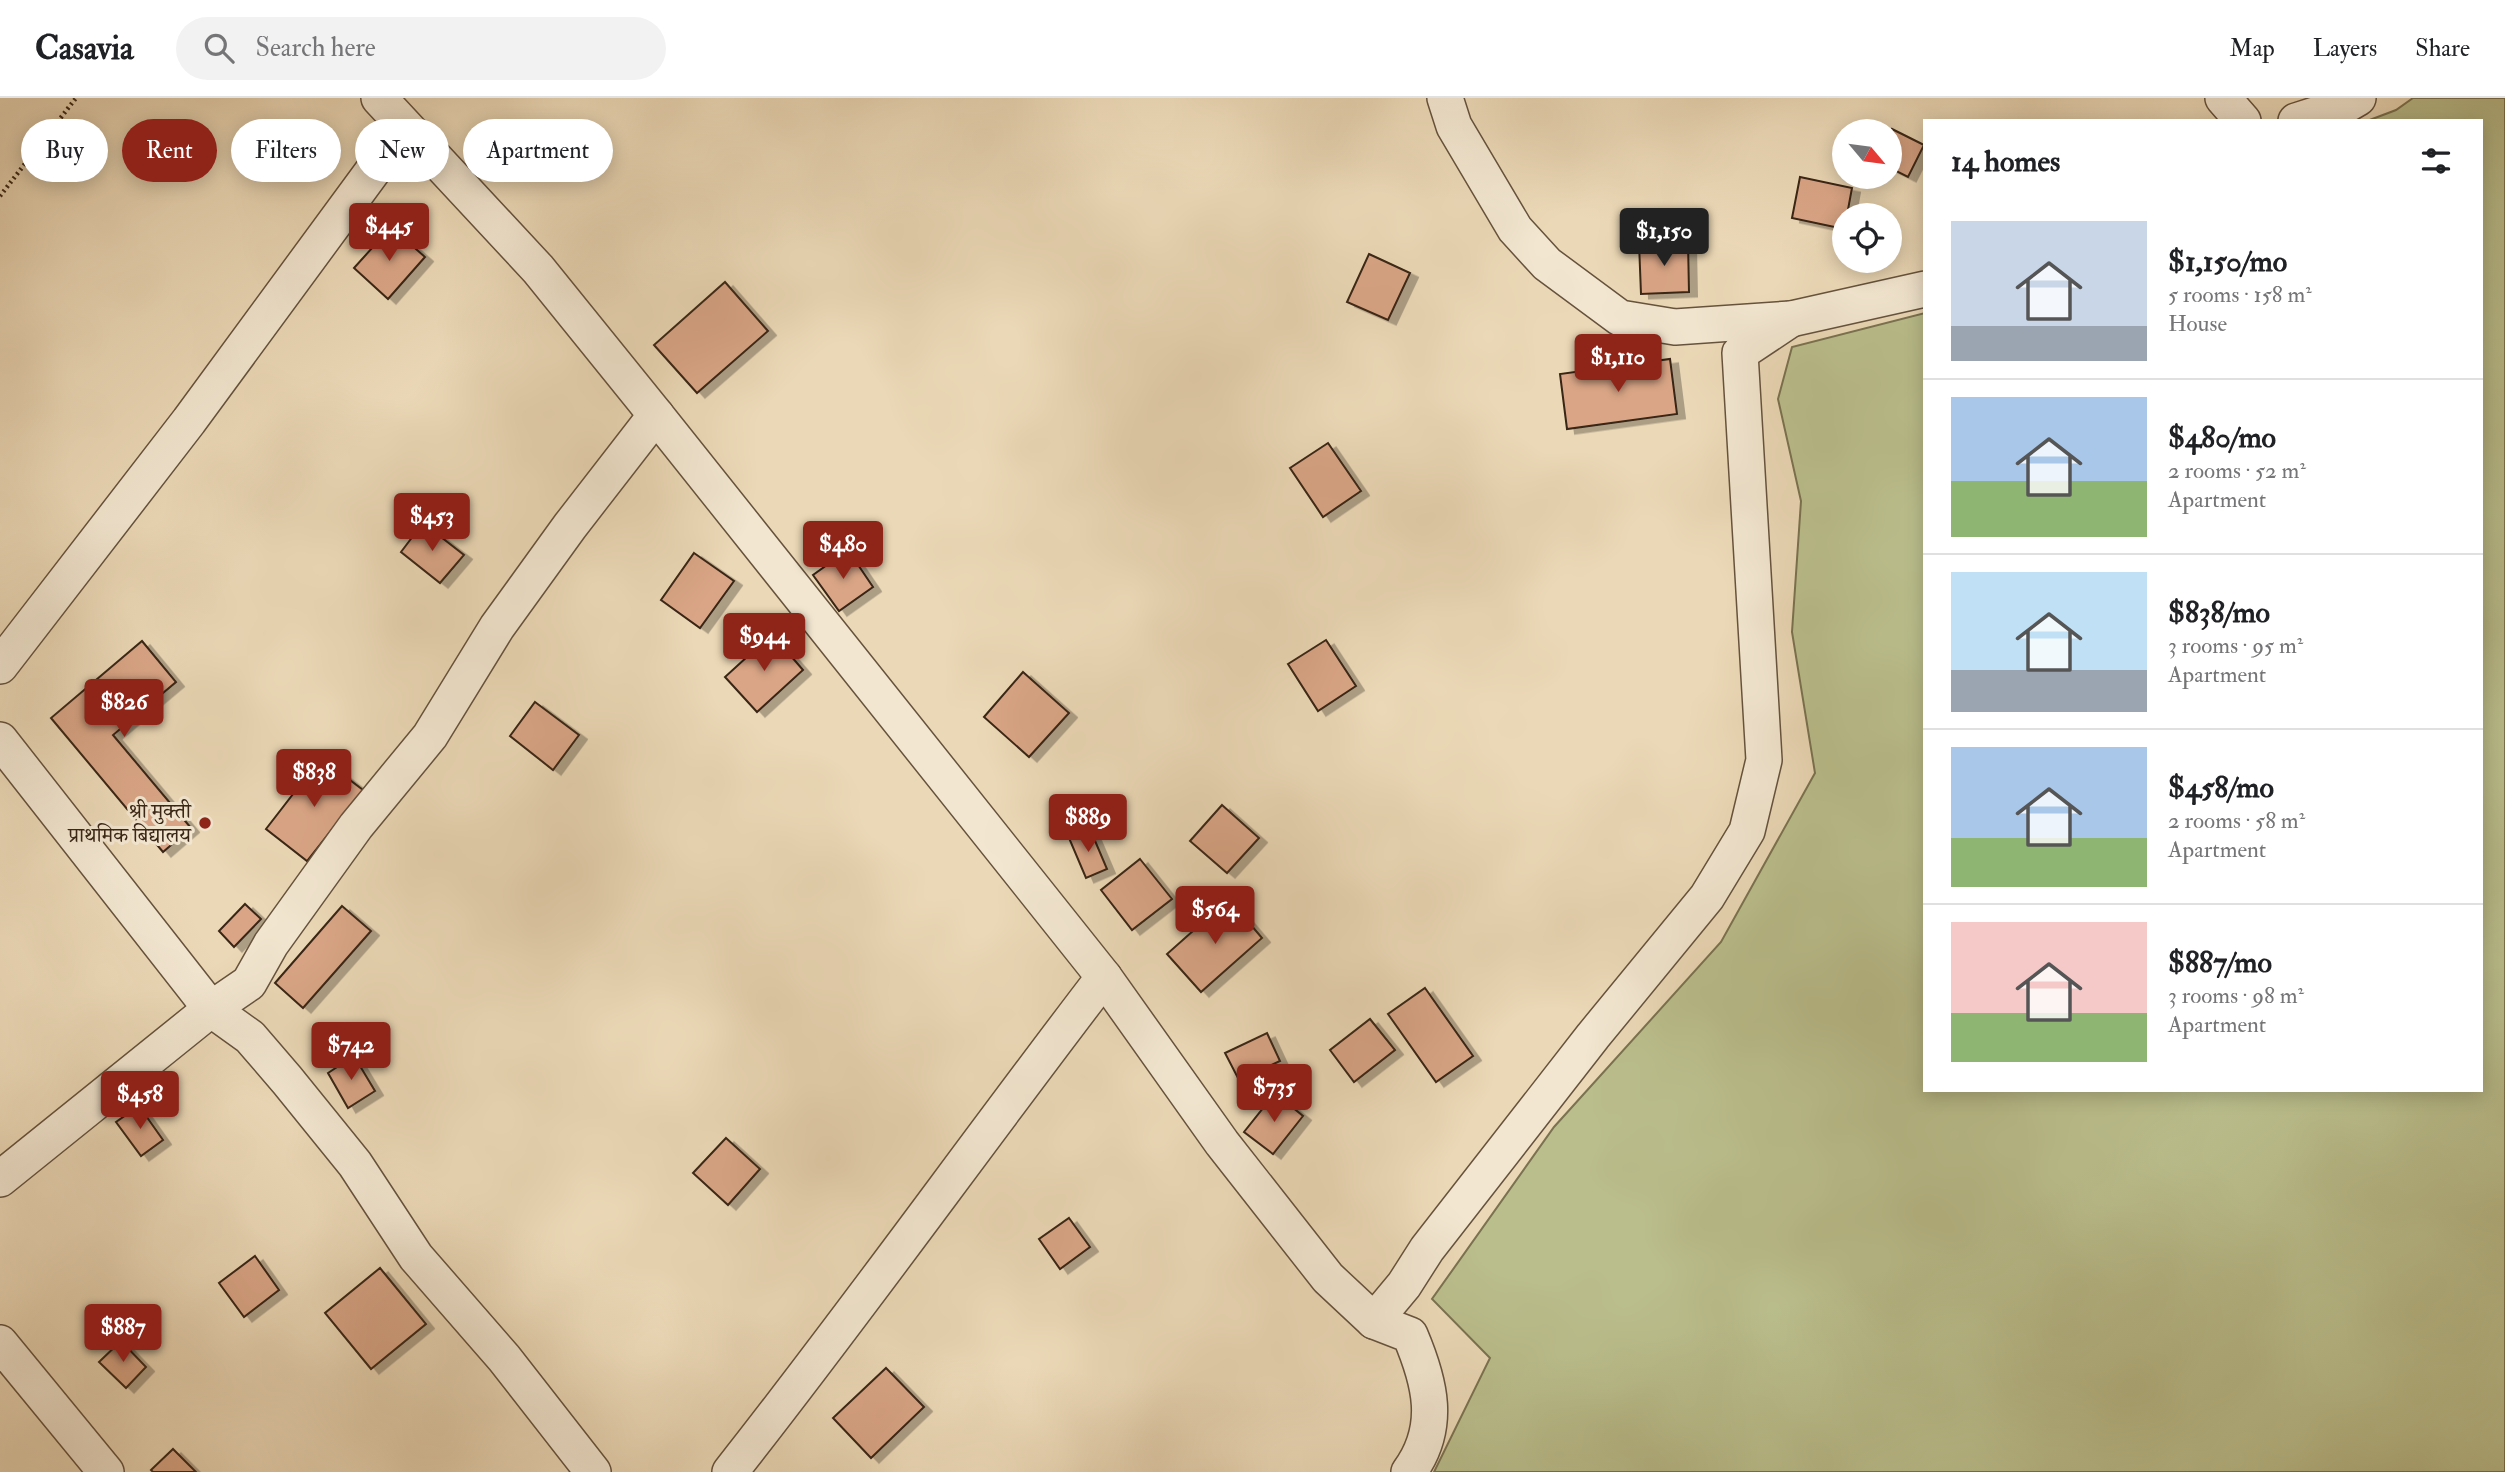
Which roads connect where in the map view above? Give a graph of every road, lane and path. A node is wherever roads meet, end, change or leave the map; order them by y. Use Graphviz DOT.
graph roads {
  1 [pos="76,98"];
  2 [pos="379,98"];
  3 [pos="1445,98"];
  4 [pos="2223,98"];
  5 [pos="2358,98"];
  6 [pos="398,119"];
  7 [pos="2241,119"];
  8 [pos="2302,119"];
  9 [pos="449,174"];
  10 [pos="365,182"];
  11 [pos="0,196"];
  12 [pos="1923,289"];
  13 [pos="1791,319"];
  14 [pos="656,415"];
  15 [pos="0,666"];
  16 [pos="0,740"];
  17 [pos="1104,977"];
  18 [pos="211,1009"];
  19 [pos="0,1179"];
  20 [pos="1374,1321"];
  21 [pos="0,1343"];
  22 [pos="106,1472"];
  23 [pos="593,1472"];
  24 [pos="730,1472"];
  25 [pos="1409,1472"];
  1 -- 11 [label="path"];
  2 -- 6 [label="street"];
  3 -- 13 [label="street"];
  4 -- 7 [label="street"];
  5 -- 8 [label="street"];
  9 -- 14 [label="street"];
  10 -- 15 [label="street"];
  12 -- 13 [label="street"];
  13 -- 20 [label="street"];
  14 -- 17 [label="street"];
  14 -- 18 [label="street"];
  16 -- 18 [label="street"];
  17 -- 20 [label="street"];
  17 -- 24 [label="street"];
  18 -- 19 [label="street"];
  18 -- 23 [label="street"];
  20 -- 25 [label="street"];
  21 -- 22 [label="street"];
}
